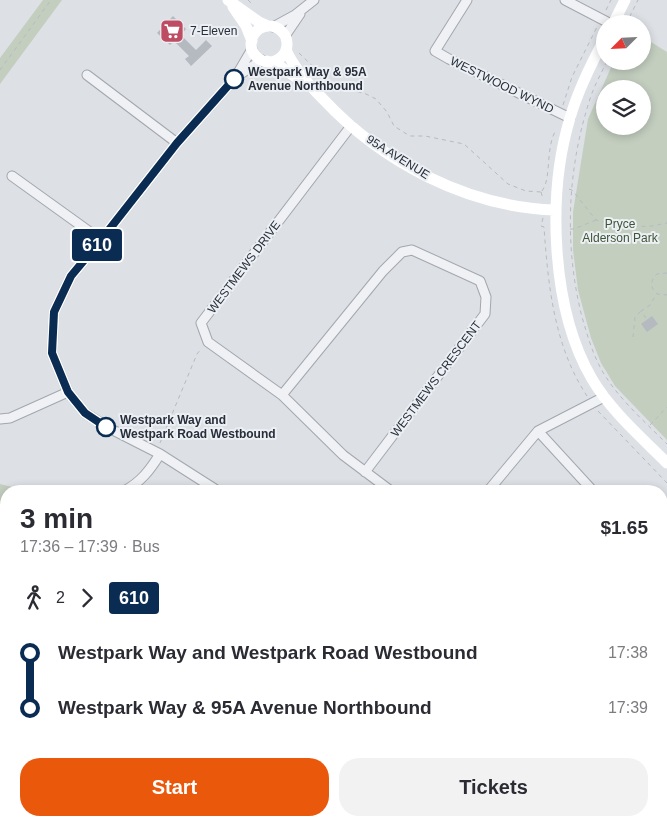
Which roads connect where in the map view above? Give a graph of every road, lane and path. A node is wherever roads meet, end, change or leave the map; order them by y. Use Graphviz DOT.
graph roads {
  1 [pos="51,0"];
  2 [pos="314,0"];
  3 [pos="467,0"];
  4 [pos="565,0"];
  5 [pos="625,0"];
  6 [pos="638,0"];
  7 [pos="230,2"];
  8 [pos="307,6"];
  9 [pos="617,15"];
  10 [pos="630,15"];
  11 [pos="596,16"];
  12 [pos="270,26"];
  13 [pos="285,36"];
  14 [pos="252,45"];
  15 [pos="292,51"];
  16 [pos="596,56"];
  17 [pos="264,60"];
  18 [pos="0,70"];
  19 [pos="603,70"];
  20 [pos="87,75"];
  21 [pos="234,78"];
  22 [pos="314,90"];
  23 [pos="570,118"];
  24 [pos="351,126"];
  25 [pos="177,143"];
  26 [pos="12,176"];
  27 [pos="557,188"];
  28 [pos="572,190"];
  29 [pos="541,192"];
  30 [pos="555,210"];
  31 [pos="596,220"];
  32 [pos="667,223"];
  33 [pos="569,229"];
  34 [pos="101,240"];
  35 [pos="667,273"];
  36 [pos="657,294"];
  37 [pos="667,295"];
  38 [pos="641,311"];
  39 [pos="646,318"];
  40 [pos="633,337"];
  41 [pos="208,342"];
  42 [pos="68,392"];
  43 [pos="282,395"];
  44 [pos="604,397"];
  45 [pos="667,408"];
  46 [pos="0,419"];
  47 [pos="649,426"];
  48 [pos="538,431"];
  49 [pos="667,444"];
  50 [pos="160,454"];
  51 [pos="667,463"];
  52 [pos="365,472"];
  53 [pos="134,485"];
  54 [pos="209,485"];
  55 [pos="383,485"];
  56 [pos="493,485"];
  57 [pos="588,485"];
  1 -- 18 [label="path"];
  2 -- 8 [label="street"];
  3 -- 23 [label="street, WESTWOOD WYND"];
  4 -- 11 [label="street"];
  5 -- 9 [label="street"];
  6 -- 10 [label="path"];
  7 -- 12 [label="street"];
  7 -- 14 [label="street"];
  8 -- 12 [label="street"];
  8 -- 13 [label="street"];
  12 -- 13 [label="street"];
  12 -- 14 [label="street"];
  13 -- 15 [label="street"];
  14 -- 17 [label="street"];
  14 -- 21 [label="street"];
  15 -- 17 [label="street"];
  15 -- 22 [label="street, 95A AVENUE"];
  15 -- 29 [label="path"];
  16 -- 23 [label="street"];
  17 -- 21 [label="street"];
  17 -- 22 [label="street, 95A AVENUE"];
  19 -- 28 [label="path"];
  20 -- 25 [label="street"];
  21 -- 25 [label="street"];
  22 -- 24 [label="street, 95A AVENUE"];
  23 -- 27 [label="street"];
  24 -- 30 [label="street, 95A AVENUE"];
  24 -- 41 [label="street, WESTMEWS DRIVE"];
  25 -- 34 [label="street"];
  26 -- 34 [label="street"];
  27 -- 28 [label="path"];
  27 -- 30 [label="street"];
  28 -- 31 [label="path"];
  28 -- 33 [label="path"];
  30 -- 44 [label="street"];
  31 -- 32 [label="path"];
  31 -- 33 [label="path"];
  33 -- 47 [label="path"];
  34 -- 42 [label="street"];
  35 -- 36 [label="path"];
  36 -- 37 [label="path"];
  36 -- 38 [label="path"];
  38 -- 39 [label="path"];
  38 -- 40 [label="path"];
  41 -- 43 [label="street"];
  41 -- 50 [label="path"];
  42 -- 46 [label="street"];
  42 -- 50 [label="street"];
  43 -- 52 [label="street"];
  43 -- 52 [label="street, WESTMEWS CRESCENT"];
  44 -- 48 [label="street"];
  44 -- 51 [label="street"];
  45 -- 47 [label="path"];
  47 -- 49 [label="path"];
  48 -- 56 [label="street"];
  48 -- 57 [label="street"];
  50 -- 53 [label="street"];
  50 -- 54 [label="street"];
  52 -- 55 [label="street"];
}
